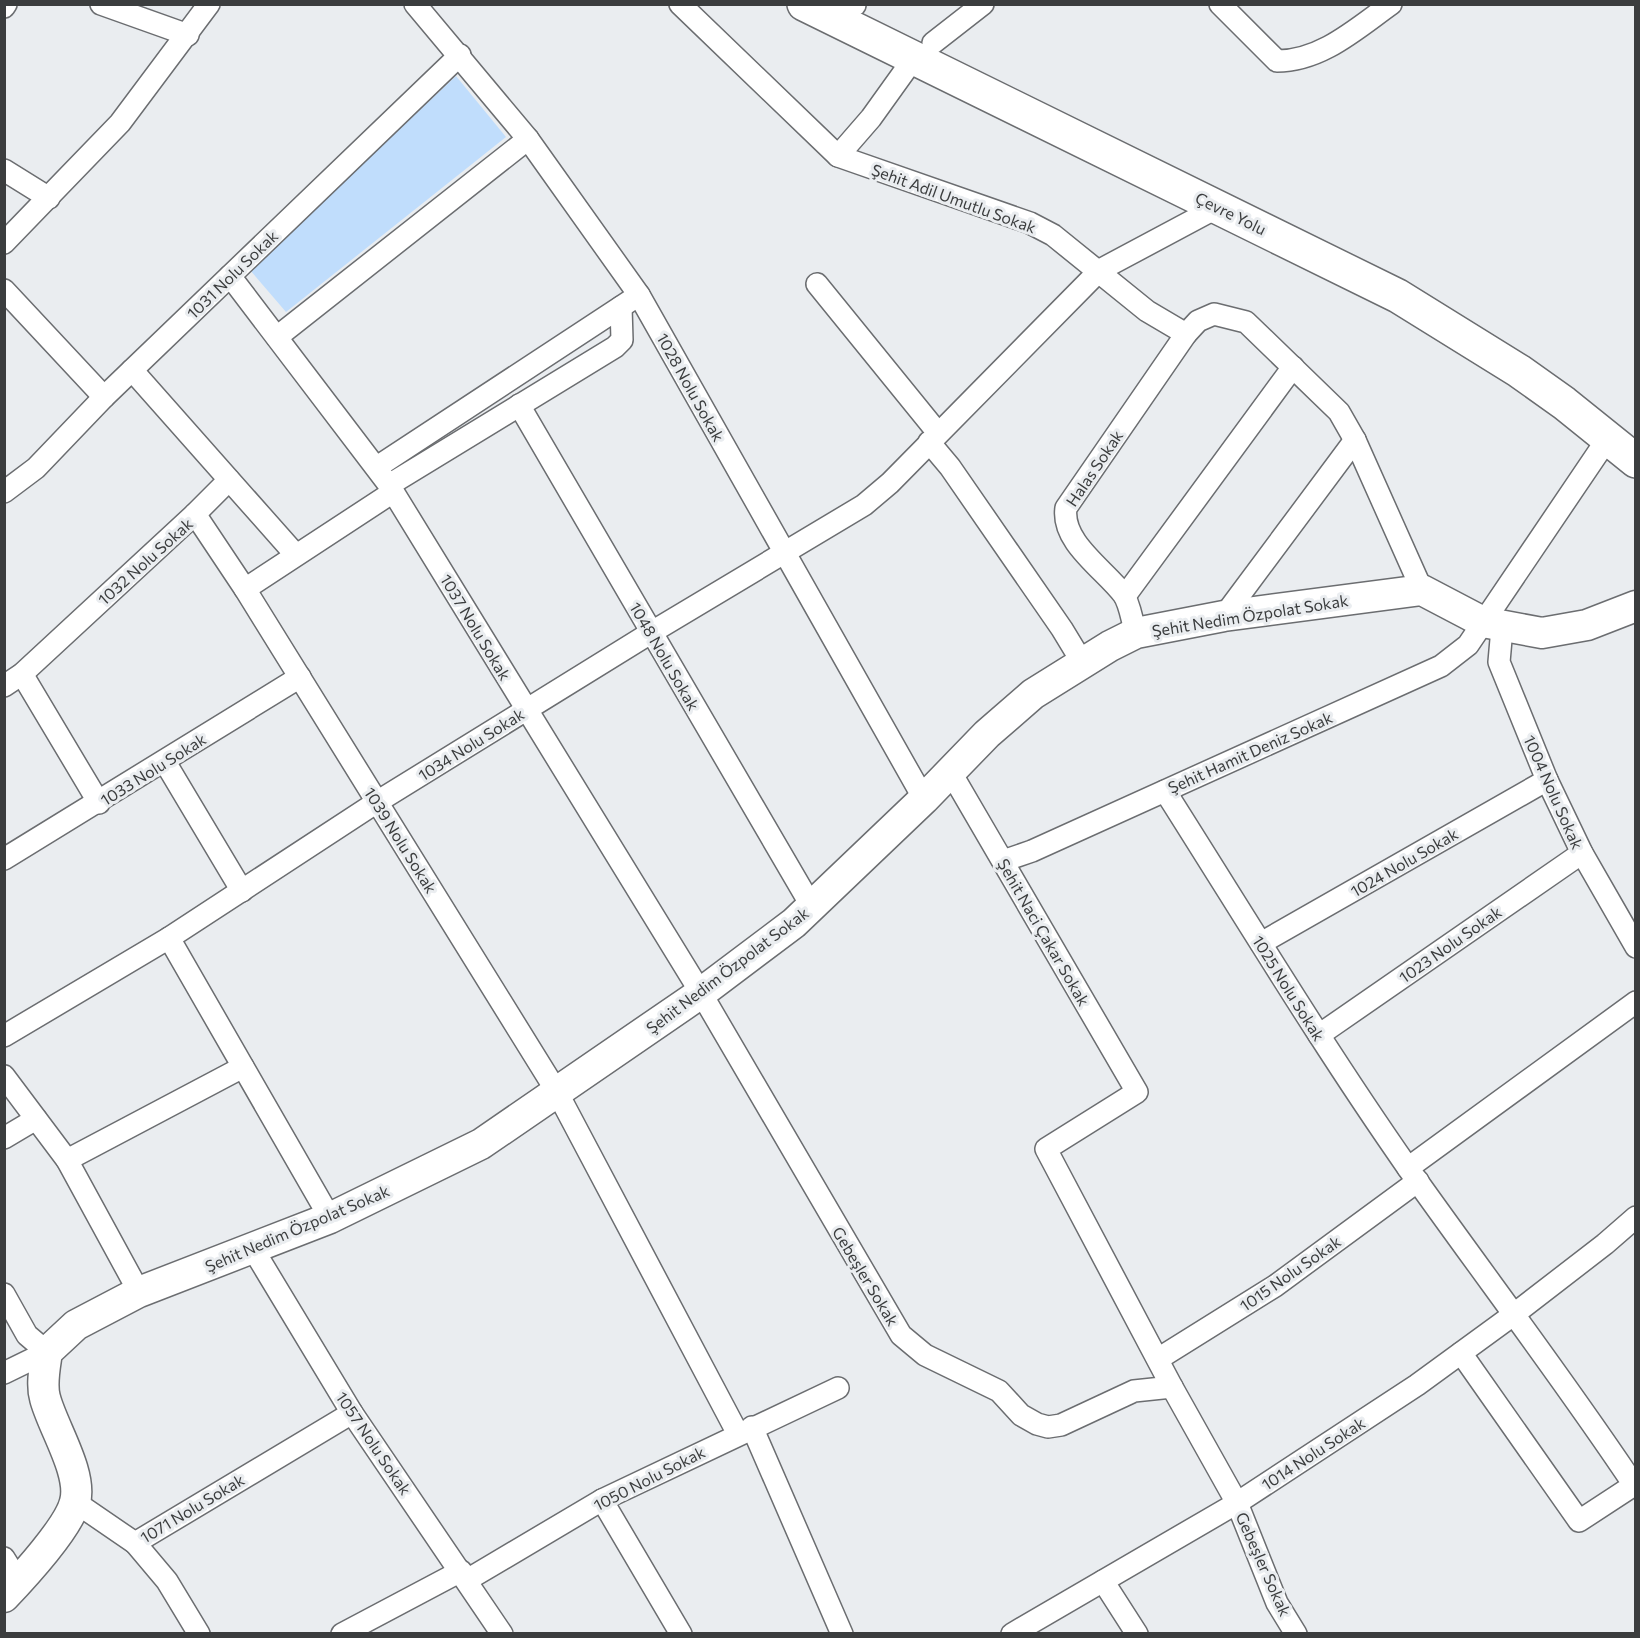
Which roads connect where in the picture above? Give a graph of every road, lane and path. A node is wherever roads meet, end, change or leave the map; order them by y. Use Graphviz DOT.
graph roads {
  1 [pos="101,4"];
  2 [pos="209,4"];
  3 [pos="415,4"];
  4 [pos="680,4"];
  5 [pos="804,4"];
  6 [pos="983,4"];
  7 [pos="1220,4"];
  8 [pos="1391,4"];
  9 [pos="855,5"];
  10 [pos="188,35"];
  11 [pos="924,50"];
  12 [pos="460,55"];
  13 [pos="528,139"];
  14 [pos="838,156"];
  15 [pos="4,170"];
  16 [pos="49,198"];
  17 [pos="1218,207"];
  18 [pos="4,243"];
  19 [pos="1100,270"];
  20 [pos="230,276"];
  21 [pos="817,284"];
  22 [pos="4,290"];
  23 [pos="639,295"];
  24 [pos="621,307"];
  25 [pos="1186,334"];
  26 [pos="277,337"];
  27 [pos="1293,367"];
  28 [pos="132,370"];
  29 [pos="104,397"];
  30 [pos="519,405"];
  31 [pos="1622,436"];
  32 [pos="934,438"];
  33 [pos="1355,440"];
  34 [pos="1635,461"];
  35 [pos="377,467"];
  36 [pos="229,480"];
  37 [pos="391,488"];
  38 [pos="4,492"];
  39 [pos="195,514"];
  40 [pos="785,553"];
  41 [pos="296,554"];
  42 [pos="245,589"];
  43 [pos="1422,590"];
  44 [pos="1125,596"];
  45 [pos="1634,610"];
  46 [pos="1224,616"];
  47 [pos="1492,625"];
  48 [pos="652,632"];
  49 [pos="1136,633"];
  50 [pos="1082,662"];
  51 [pos="22,674"];
  52 [pos="300,677"];
  53 [pos="4,686"];
  54 [pos="527,711"];
  55 [pos="165,762"];
  56 [pos="950,771"];
  57 [pos="1546,780"];
  58 [pos="1165,791"];
  59 [pos="924,799"];
  60 [pos="377,802"];
  61 [pos="99,803"];
  62 [pos="1582,853"];
  63 [pos="4,859"];
  64 [pos="1003,861"];
  65 [pos="242,891"];
  66 [pos="812,907"];
  67 [pos="169,939"];
  68 [pos="1261,944"];
  69 [pos="1635,946"];
  70 [pos="701,993"];
  71 [pos="1635,1002"];
  72 [pos="1319,1035"];
  73 [pos="4,1036"];
  74 [pos="243,1067"];
  75 [pos="4,1076"];
  76 [pos="557,1092"];
  77 [pos="36,1119"];
  78 [pos="4,1138"];
  79 [pos="68,1160"];
  80 [pos="1413,1175"];
  81 [pos="1635,1217"];
  82 [pos="330,1218"];
  83 [pos="253,1249"];
  84 [pos="139,1292"];
  85 [pos="4,1294"];
  86 [pos="1513,1315"];
  87 [pos="47,1352"];
  88 [pos="1461,1353"];
  89 [pos="1158,1359"];
  90 [pos="4,1373"];
  91 [pos="1172,1387"];
  92 [pos="838,1388"];
  93 [pos="352,1413"];
  94 [pos="745,1430"];
  95 [pos="1634,1485"];
  96 [pos="602,1500"];
  97 [pos="75,1502"];
  98 [pos="1237,1503"];
  99 [pos="135,1543"];
  100 [pos="464,1576"];
  101 [pos="9,1579"];
  102 [pos="1103,1581"];
  103 [pos="200,1634"];
  104 [pos="342,1634"];
  105 [pos="502,1634"];
  106 [pos="681,1634"];
  107 [pos="842,1634"];
  108 [pos="1012,1634"];
  109 [pos="1137,1634"];
  110 [pos="1296,1634"];
  1 -- 10 [label="street"];
  2 -- 10 [label="street"];
  3 -- 12 [label="street, 1028 Nolu Sokak"];
  4 -- 14 [label="street, Şehit Adil Umutlu Sokak"];
  5 -- 11 [label="main road, Çevre Yolu"];
  6 -- 11 [label="street"];
  7 -- 8 [label="street"];
  9 -- 11 [label="main road, Çevre Yolu"];
  10 -- 16 [label="street"];
  11 -- 14 [label="street"];
  11 -- 17 [label="main road, Çevre Yolu"];
  11 -- 31 [label="main road, Çevre Yolu"];
  12 -- 13 [label="street, 1028 Nolu Sokak"];
  12 -- 20 [label="street, 1031 Nolu Sokak"];
  13 -- 23 [label="street, 1028 Nolu Sokak"];
  13 -- 26 [label="street"];
  14 -- 19 [label="street, Şehit Adil Umutlu Sokak"];
  15 -- 16 [label="street"];
  16 -- 18 [label="street"];
  17 -- 19 [label="street, 1034 Nolu Sokak"];
  17 -- 31 [label="main road, Çevre Yolu"];
  19 -- 25 [label="street, Şehit Adil Umutlu Sokak"];
  19 -- 32 [label="street, 1034 Nolu Sokak"];
  20 -- 26 [label="street, 1037 Nolu Sokak"];
  20 -- 28 [label="street, 1031 Nolu Sokak"];
  21 -- 32 [label="street"];
  22 -- 29 [label="street"];
  23 -- 24 [label="street"];
  23 -- 40 [label="street, 1028 Nolu Sokak"];
  24 -- 30 [label="street"];
  24 -- 35 [label="street"];
  25 -- 27 [label="street"];
  25 -- 44 [label="street, Halas Sokak"];
  26 -- 35 [label="street, 1037 Nolu Sokak"];
  27 -- 33 [label="street"];
  27 -- 44 [label="street"];
  28 -- 29 [label="street, 1031 Nolu Sokak"];
  28 -- 36 [label="street"];
  29 -- 38 [label="street, 1031 Nolu Sokak"];
  30 -- 37 [label="street"];
  30 -- 48 [label="street, 1048 Nolu Sokak"];
  31 -- 34 [label="main road, Çevre Yolu"];
  31 -- 47 [label="street, Şehit Hamit Deniz Sokak"];
  32 -- 40 [label="street, 1034 Nolu Sokak"];
  32 -- 50 [label="street"];
  33 -- 43 [label="street"];
  33 -- 46 [label="street"];
  35 -- 37 [label="street, 1037 Nolu Sokak"];
  36 -- 39 [label="street"];
  36 -- 41 [label="street"];
  37 -- 41 [label="street"];
  37 -- 54 [label="street, 1037 Nolu Sokak"];
  39 -- 42 [label="street, 1032 Nolu Sokak"];
  39 -- 51 [label="street, 1032 Nolu Sokak"];
  40 -- 48 [label="street, 1034 Nolu Sokak"];
  40 -- 59 [label="street, 1028 Nolu Sokak"];
  41 -- 42 [label="street"];
  42 -- 52 [label="street, 1039 Nolu Sokak"];
  43 -- 46 [label="street, Şehit Nedim Özpolat Sokak"];
  43 -- 47 [label="street"];
  44 -- 49 [label="street, Halas Sokak"];
  45 -- 47 [label="street"];
  46 -- 49 [label="street, Şehit Nedim Özpolat Sokak"];
  47 -- 57 [label="street, 1004 Nolu Sokak"];
  47 -- 58 [label="street, Şehit Hamit Deniz Sokak"];
  48 -- 54 [label="street, 1034 Nolu Sokak"];
  48 -- 66 [label="street, 1048 Nolu Sokak"];
  49 -- 50 [label="street, Şehit Nedim Özpolat Sokak"];
  50 -- 56 [label="street, Şehit Nedim Özpolat Sokak"];
  51 -- 53 [label="street, 1032 Nolu Sokak"];
  51 -- 61 [label="street"];
  52 -- 55 [label="street, 1033 Nolu Sokak"];
  52 -- 60 [label="street, 1039 Nolu Sokak"];
  54 -- 60 [label="street, 1034 Nolu Sokak"];
  54 -- 70 [label="street, 1037 Nolu Sokak"];
  55 -- 61 [label="street, 1033 Nolu Sokak"];
  55 -- 65 [label="street"];
  56 -- 59 [label="street, Şehit Nedim Özpolat Sokak"];
  56 -- 64 [label="street, Şehit Naci Çakar Sokak"];
  57 -- 62 [label="street, 1004 Nolu Sokak"];
  57 -- 68 [label="street, 1024 Nolu Sokak"];
  58 -- 64 [label="street, Şehit Hamit Deniz Sokak"];
  58 -- 68 [label="street, 1025 Nolu Sokak"];
  59 -- 66 [label="street, Şehit Nedim Özpolat Sokak"];
  60 -- 65 [label="street, 1034 Nolu Sokak"];
  60 -- 76 [label="street, 1039 Nolu Sokak"];
  61 -- 63 [label="street, 1033 Nolu Sokak"];
  62 -- 69 [label="street, 1004 Nolu Sokak"];
  62 -- 72 [label="street, 1023 Nolu Sokak"];
  64 -- 89 [label="street, Şehit Naci Çakar Sokak"];
  65 -- 67 [label="street, 1034 Nolu Sokak"];
  66 -- 70 [label="street, Şehit Nedim Özpolat Sokak"];
  67 -- 73 [label="street, 1034 Nolu Sokak"];
  67 -- 74 [label="street"];
  68 -- 72 [label="street, 1025 Nolu Sokak"];
  70 -- 76 [label="street, Şehit Nedim Özpolat Sokak"];
  70 -- 91 [label="street, Gebeşler Sokak"];
  71 -- 80 [label="street, 1015 Nolu Sokak"];
  72 -- 80 [label="street, 1025 Nolu Sokak"];
  74 -- 79 [label="street"];
  74 -- 82 [label="street"];
  75 -- 77 [label="street"];
  76 -- 82 [label="street, Şehit Nedim Özpolat Sokak"];
  76 -- 94 [label="street, 1039 Nolu Sokak"];
  77 -- 78 [label="street"];
  77 -- 79 [label="street"];
  79 -- 84 [label="street"];
  80 -- 86 [label="street, 1025 Nolu Sokak"];
  80 -- 89 [label="street, 1015 Nolu Sokak"];
  81 -- 86 [label="street, 1014 Nolu Sokak"];
  82 -- 83 [label="street, Şehit Nedim Özpolat Sokak"];
  83 -- 84 [label="street, Şehit Nedim Özpolat Sokak"];
  83 -- 93 [label="street, 1057 Nolu Sokak"];
  84 -- 87 [label="street, Şehit Nedim Özpolat Sokak"];
  85 -- 87 [label="street"];
  86 -- 88 [label="street, 1014 Nolu Sokak"];
  86 -- 95 [label="street, 1025 Nolu Sokak"];
  87 -- 90 [label="street"];
  87 -- 97 [label="street"];
  88 -- 95 [label="street"];
  88 -- 98 [label="street, 1014 Nolu Sokak"];
  89 -- 91 [label="street"];
  91 -- 98 [label="street, Gebeşler Sokak"];
  92 -- 94 [label="street, 1050 Nolu Sokak"];
  93 -- 99 [label="street, 1071 Nolu Sokak"];
  93 -- 100 [label="street, 1057 Nolu Sokak"];
  94 -- 96 [label="street, 1050 Nolu Sokak"];
  94 -- 107 [label="street, 1039 Nolu Sokak"];
  96 -- 100 [label="street, 1050 Nolu Sokak"];
  96 -- 106 [label="street"];
  97 -- 99 [label="street, 1071 Nolu Sokak"];
  97 -- 101 [label="street"];
  98 -- 102 [label="street, 1014 Nolu Sokak"];
  98 -- 110 [label="street, Gebeşler Sokak"];
  99 -- 103 [label="street"];
  100 -- 104 [label="street, 1050 Nolu Sokak"];
  100 -- 105 [label="street, 1057 Nolu Sokak"];
  102 -- 108 [label="street, 1014 Nolu Sokak"];
  102 -- 109 [label="street"];
}
